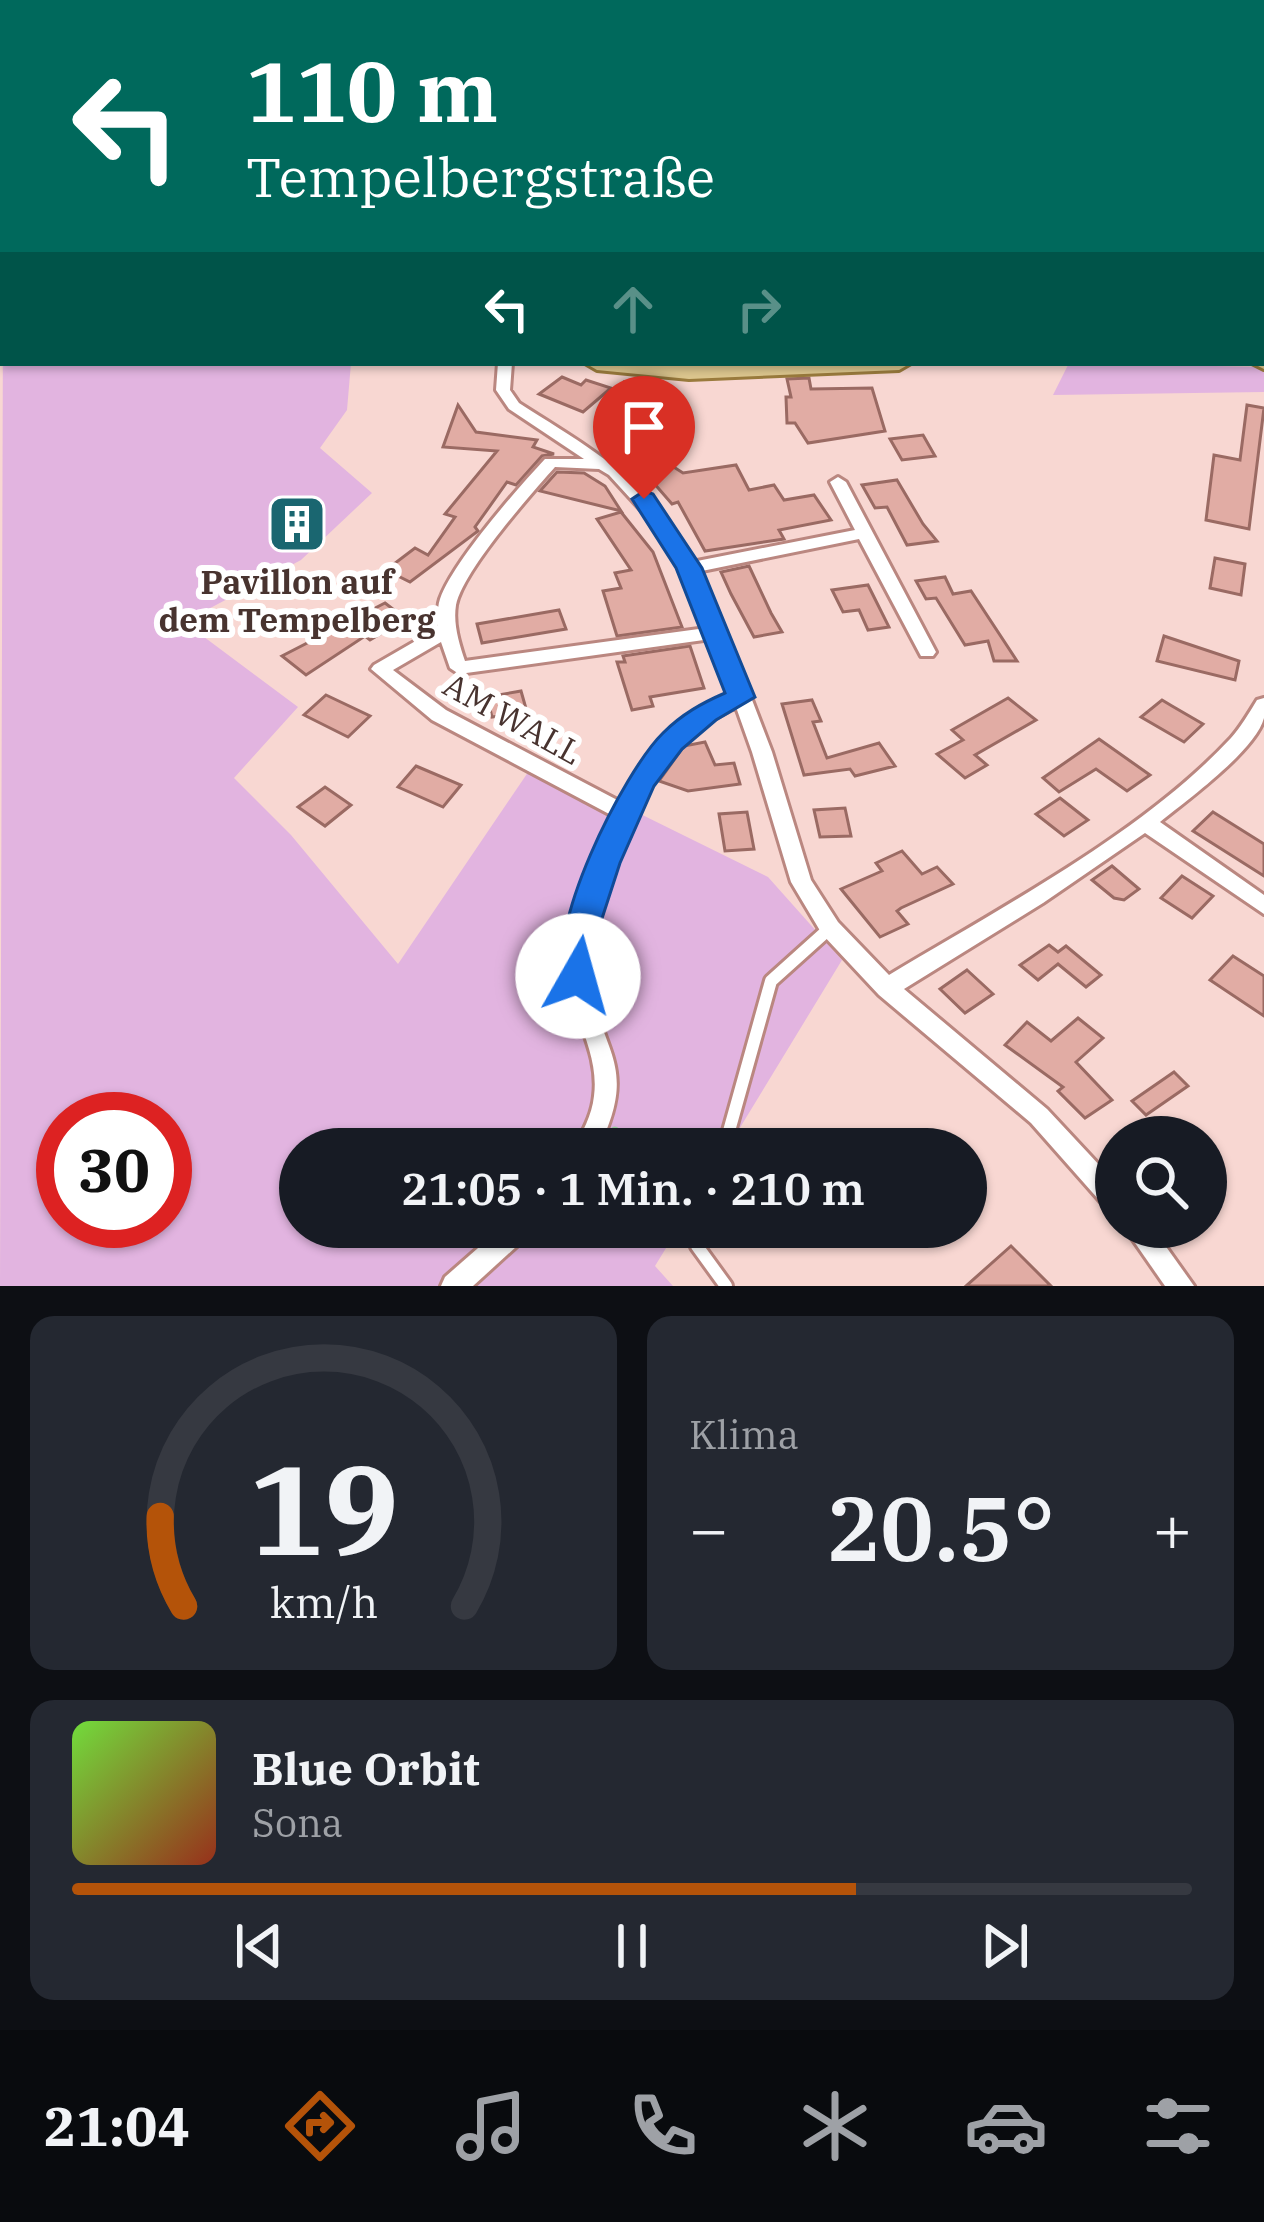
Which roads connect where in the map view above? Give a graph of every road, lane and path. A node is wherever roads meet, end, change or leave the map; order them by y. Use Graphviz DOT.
graph roads {
  1 [pos="505,366"];
  2 [pos="628,366"];
  3 [pos="829,366"];
  4 [pos="604,464"];
  5 [pos="838,482"];
  6 [pos="862,533"];
  7 [pos="689,568"];
  8 [pos="446,631"];
  9 [pos="716,632"];
  10 [pos="927,652"];
  11 [pos="741,697"];
  12 [pos="1264,705"];
  13 [pos="627,814"];
  14 [pos="1145,822"];
  15 [pos="1264,906"];
  16 [pos="830,928"];
  17 [pos="887,988"];
  18 [pos="593,1128"];
  19 [pos="730,1128"];
  20 [pos="1095,1178"];
  21 [pos="497,1248"];
  22 [pos="698,1248"];
  23 [pos="1152,1248"];
  24 [pos="454,1286"];
  25 [pos="726,1286"];
  26 [pos="1180,1286"];
  1 -- 4 [label="street"];
  2 -- 3 [label="main road"];
  4 -- 7 [label="street"];
  4 -- 8 [label="street, AM WALL"];
  5 -- 6 [label="street"];
  6 -- 7 [label="street"];
  6 -- 10 [label="street"];
  7 -- 9 [label="street"];
  8 -- 9 [label="street, AM WALL"];
  8 -- 13 [label="street, AM WALL"];
  9 -- 11 [label="street"];
  11 -- 13 [label="street"];
  11 -- 16 [label="street"];
  12 -- 14 [label="street"];
  13 -- 18 [label="street"];
  14 -- 15 [label="street"];
  14 -- 17 [label="street"];
  16 -- 17 [label="street"];
  16 -- 19 [label="lane"];
  17 -- 20 [label="street"];
  21 -- 24 [label="street"];
  22 -- 25 [label="lane"];
  23 -- 26 [label="street"];
}
